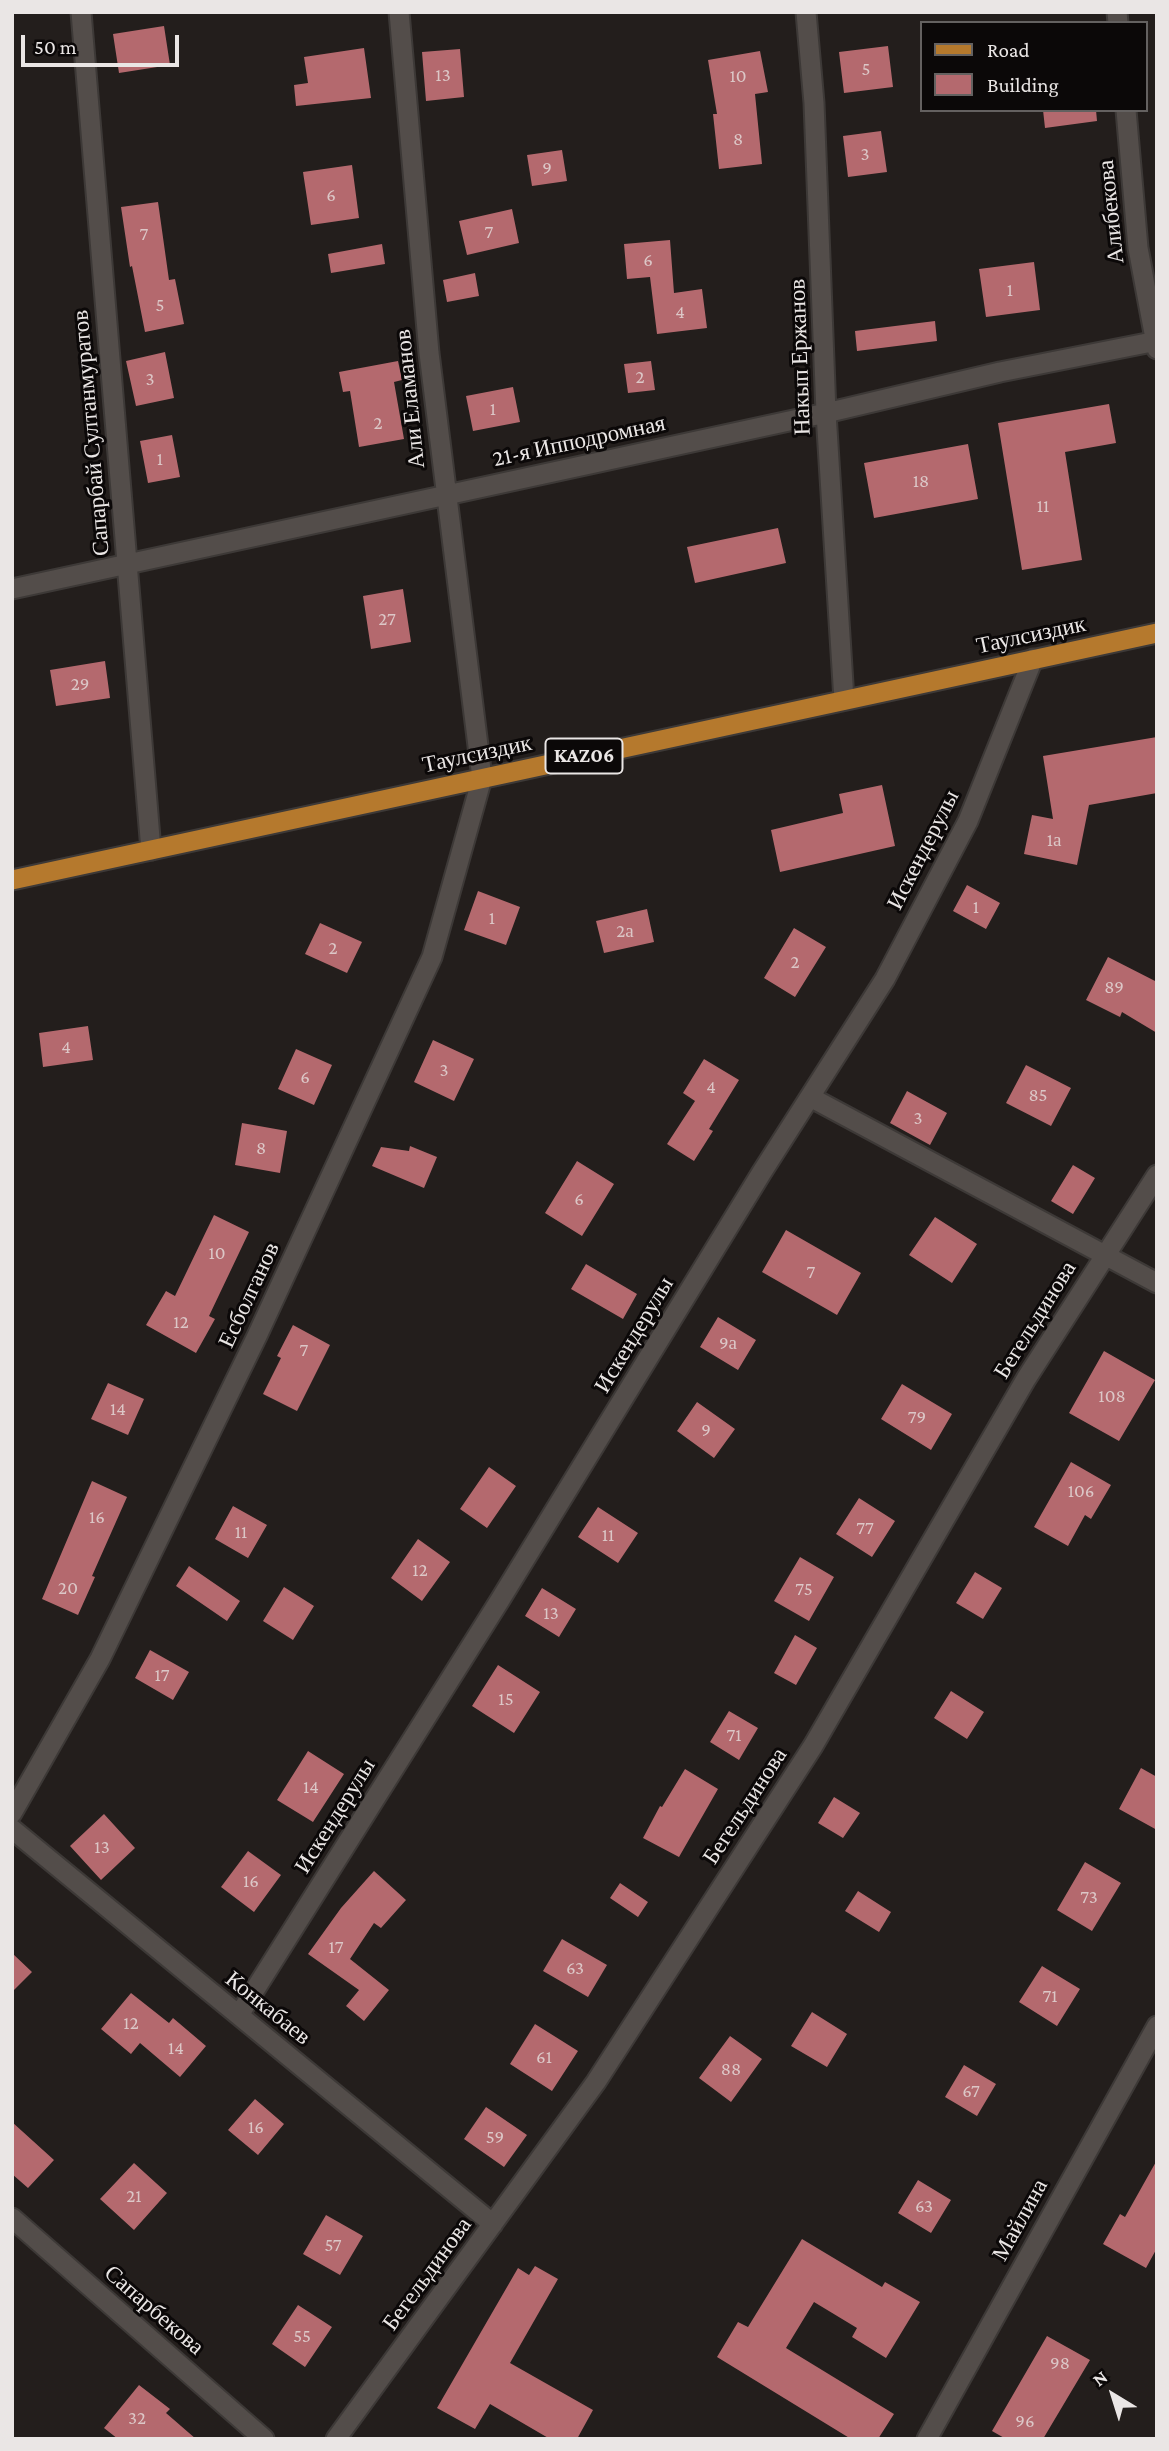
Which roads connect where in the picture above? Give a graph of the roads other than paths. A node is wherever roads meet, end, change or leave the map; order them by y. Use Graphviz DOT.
graph roads {
  1 [pos="81,12"];
  2 [pos="399,12"];
  3 [pos="806,12"];
  4 [pos="1126,112"];
  5 [pos="1156,343"];
  6 [pos="826,413"];
  7 [pos="445,495"];
  8 [pos="127,564"];
  9 [pos="12,589"];
  10 [pos="1157,633"];
  11 [pos="1033,659"];
  12 [pos="844,700"];
  13 [pos="482,778"];
  14 [pos="151,850"];
  15 [pos="12,880"];
  16 [pos="810,1097"];
  17 [pos="1157,1175"];
  18 [pos="1105,1255"];
  19 [pos="1157,1283"];
  20 [pos="12,1813"];
  21 [pos="12,1829"];
  22 [pos="239,2015"];
  23 [pos="1157,2026"];
  24 [pos="12,2218"];
  25 [pos="493,2224"];
  26 [pos="264,2439"];
  27 [pos="336,2439"];
  28 [pos="927,2439"];
  1 -- 8 [label="street, Сапарбай Султанмуратов"];
  2 -- 7 [label="street, Али Еламанов"];
  3 -- 6 [label="street, Накып Ержанов"];
  4 -- 5 [label="street, Алибекова"];
  5 -- 6 [label="street, 21-я Ипподромная"];
  6 -- 7 [label="street, 21-я Ипподромная"];
  6 -- 12 [label="street, Накып Ержанов"];
  7 -- 8 [label="street, 21-я Ипподромная"];
  7 -- 13 [label="street, Али Еламанов"];
  8 -- 9 [label="street, 21-я Ипподромная"];
  8 -- 14 [label="street, Сапарбай Султанмуратов"];
  10 -- 11 [label="main road, Таулсиздик / KAZ06"];
  11 -- 12 [label="main road, Таулсиздик / KAZ06"];
  11 -- 16 [label="street, Искендерулы"];
  12 -- 13 [label="main road, Таулсиздик / KAZ06"];
  13 -- 14 [label="main road, Таулсиздик / KAZ06"];
  13 -- 20 [label="street, Есболганов"];
  14 -- 15 [label="main road, Таулсиздик / KAZ06"];
  16 -- 18 [label="street"];
  16 -- 22 [label="street, Искендерулы"];
  17 -- 18 [label="street, Бегельдинова"];
  18 -- 19 [label="street"];
  18 -- 25 [label="street, Бегельдинова"];
  21 -- 22 [label="street, Конкабаев"];
  22 -- 25 [label="street, Конкабаев"];
  23 -- 28 [label="street, Майлина"];
  24 -- 26 [label="street, Сапарбекова"];
  25 -- 27 [label="street, Бегельдинова"];
}
